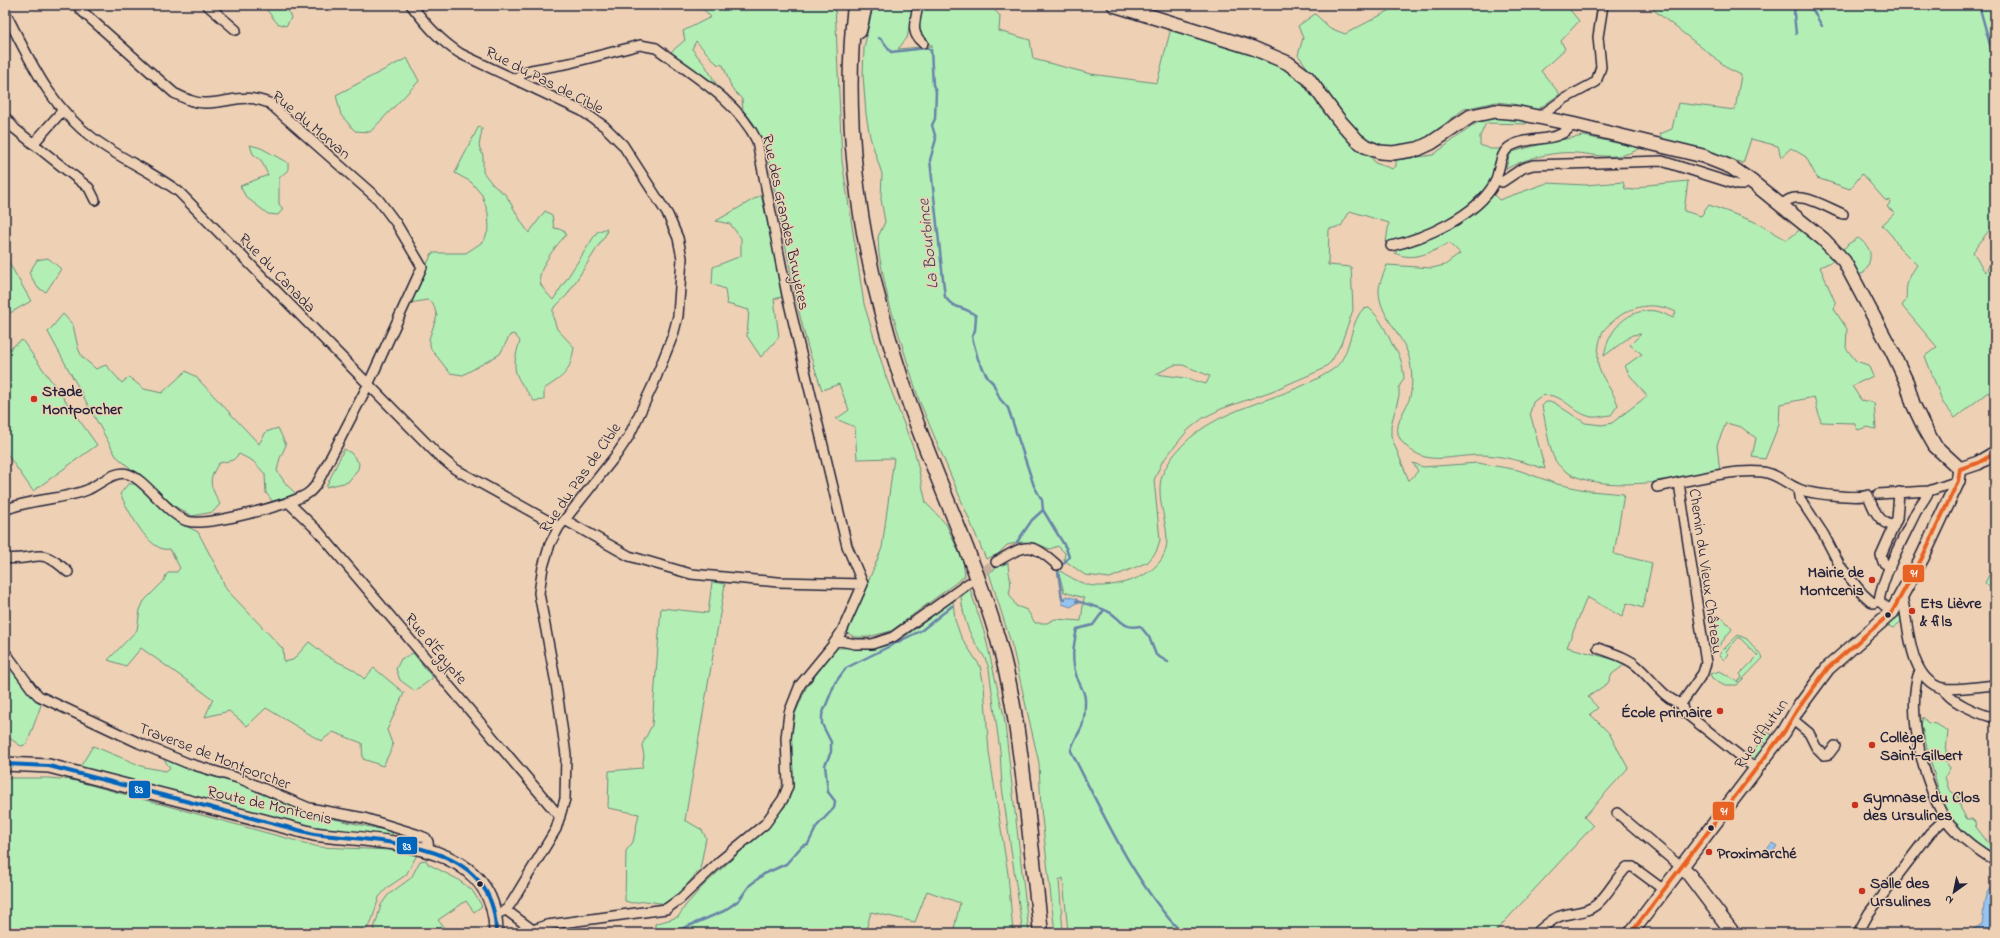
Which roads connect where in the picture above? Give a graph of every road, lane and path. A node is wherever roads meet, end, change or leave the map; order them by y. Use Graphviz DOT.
graph roads {
  1 [pos="78,5"];
  2 [pos="206,5"];
  3 [pos="411,5"];
  4 [pos="844,5"];
  5 [pos="855,5"];
  6 [pos="865,5"];
  7 [pos="918,5"];
  8 [pos="1114,5"];
  9 [pos="1603,5"];
  10 [pos="5,12"];
  11 [pos="236,30"];
  12 [pos="923,43"];
  13 [pos="850,64"];
  14 [pos="516,80"];
  15 [pos="63,110"];
  16 [pos="5,117"];
  17 [pos="1539,117"];
  18 [pos="1572,124"];
  19 [pos="33,144"];
  20 [pos="1751,180"];
  21 [pos="1502,182"];
  22 [pos="95,200"];
  23 [pos="1782,206"];
  24 [pos="1842,214"];
  25 [pos="1391,246"];
  26 [pos="368,385"];
  27 [pos="1995,453"];
  28 [pos="1959,475"];
  29 [pos="1679,483"];
  30 [pos="1657,487"];
  31 [pos="1798,489"];
  32 [pos="1929,491"];
  33 [pos="1899,492"];
  34 [pos="1878,494"];
  35 [pos="288,502"];
  36 [pos="5,510"];
  37 [pos="562,524"];
  38 [pos="1894,526"];
  39 [pos="5,558"];
  40 [pos="996,562"];
  41 [pos="1057,565"];
  42 [pos="1890,567"];
  43 [pos="68,572"];
  44 [pos="969,583"];
  45 [pos="863,584"];
  46 [pos="1902,596"];
  47 [pos="1879,601"];
  48 [pos="1892,612"];
  49 [pos="836,640"];
  50 [pos="1598,648"];
  51 [pos="5,652"];
  52 [pos="1920,670"];
  53 [pos="1995,685"];
  54 [pos="1944,688"];
  55 [pos="1682,704"];
  56 [pos="1995,718"];
  57 [pos="1792,719"];
  58 [pos="1835,746"];
  59 [pos="5,764"];
  60 [pos="1756,769"];
  61 [pos="1617,813"];
  62 [pos="560,817"];
  63 [pos="1946,818"];
  64 [pos="429,851"];
  65 [pos="1995,860"];
  66 [pos="1681,867"];
  67 [pos="1664,890"];
  68 [pos="499,914"];
  69 [pos="535,931"];
  70 [pos="496,933"];
  71 [pos="1041,933"];
  72 [pos="1536,933"];
  73 [pos="1631,933"];
  74 [pos="1733,933"];
  75 [pos="1858,933"];
  1 -- 26 [label="street, Rue du Morvan"];
  2 -- 11 [label="street"];
  3 -- 14 [label="street, Rue du Pas de Cible"];
  4 -- 13 [label="main road"];
  5 -- 13 [label="main road"];
  6 -- 13 [label="main road"];
  7 -- 12 [label="street"];
  8 -- 17 [label="main road"];
  9 -- 17 [label="street"];
  10 -- 15 [label="street, Rue du Canada"];
  13 -- 71 [label="main road"];
  14 -- 37 [label="street, Rue du Pas de Cible"];
  14 -- 45 [label="street, Rue des Grandes Bruyères"];
  15 -- 19 [label="street"];
  15 -- 26 [label="street, Rue du Canada"];
  16 -- 19 [label="street"];
  17 -- 18 [label="main road"];
  18 -- 20 [label="main road"];
  18 -- 25 [label="street"];
  19 -- 22 [label="street"];
  20 -- 21 [label="street"];
  20 -- 23 [label="main road"];
  23 -- 24 [label="street"];
  23 -- 28 [label="main road"];
  26 -- 35 [label="street"];
  26 -- 37 [label="street, Rue du Canada"];
  27 -- 28 [label="main road"];
  28 -- 32 [label="street"];
  28 -- 46 [label="main road, Rue d'Autun"];
  29 -- 30 [label="street"];
  29 -- 31 [label="street"];
  29 -- 55 [label="street, Chemin du Vieux Château"];
  31 -- 38 [label="street"];
  31 -- 47 [label="street"];
  32 -- 33 [label="street"];
  32 -- 42 [label="street"];
  33 -- 34 [label="street"];
  33 -- 38 [label="street"];
  35 -- 36 [label="street"];
  35 -- 62 [label="street, Rue d'Égypte"];
  37 -- 45 [label="street, Rue du Canada"];
  37 -- 62 [label="street, Rue du Pas de Cible"];
  38 -- 42 [label="street"];
  39 -- 43 [label="street"];
  40 -- 41 [label="street"];
  42 -- 47 [label="street"];
  44 -- 49 [label="street"];
  45 -- 49 [label="street"];
  46 -- 48 [label="main road, Rue d'Autun"];
  46 -- 52 [label="street"];
  47 -- 48 [label="street"];
  48 -- 57 [label="main road, Rue d'Autun"];
  49 -- 69 [label="street"];
  50 -- 55 [label="street"];
  51 -- 64 [label="street, Traverse de Montporcher"];
  52 -- 54 [label="street"];
  52 -- 63 [label="street"];
  53 -- 54 [label="street"];
  54 -- 56 [label="street"];
  55 -- 60 [label="street"];
  57 -- 58 [label="street"];
  57 -- 60 [label="main road, Rue d'Autun"];
  59 -- 64 [label="main road, Route de Montcenis"];
  60 -- 66 [label="main road, Rue d'Autun"];
  61 -- 66 [label="street"];
  62 -- 68 [label="street, Rue du Pas de Cible"];
  63 -- 65 [label="street"];
  63 -- 75 [label="street"];
  64 -- 68 [label="main road, Route de Montcenis"];
  66 -- 67 [label="main road, Rue d'Autun"];
  66 -- 74 [label="main road"];
  67 -- 72 [label="street"];
  67 -- 73 [label="main road, Rue d'Autun"];
  68 -- 69 [label="street"];
  68 -- 70 [label="main road"];
}
